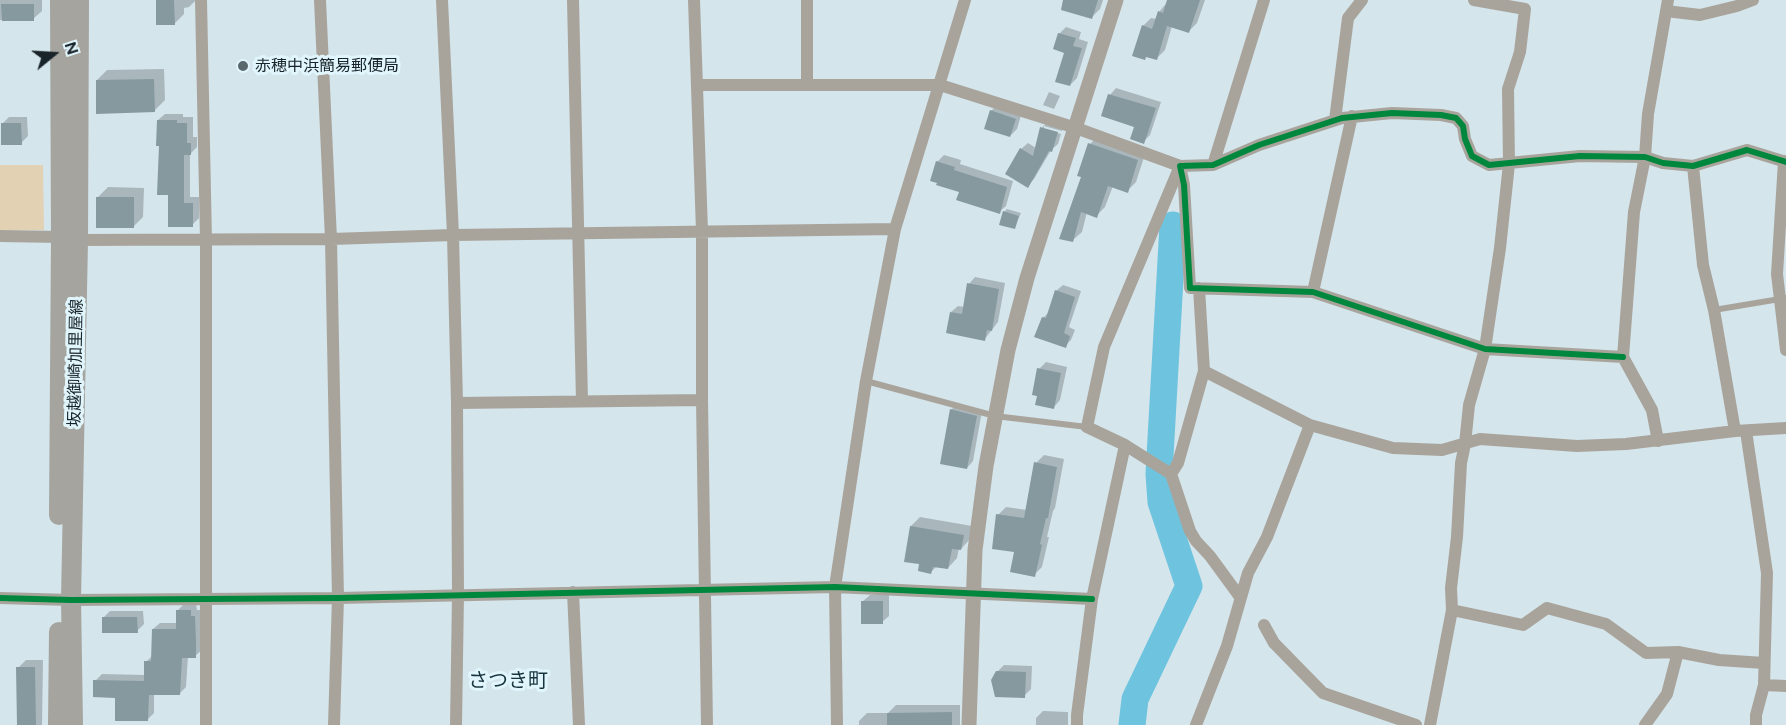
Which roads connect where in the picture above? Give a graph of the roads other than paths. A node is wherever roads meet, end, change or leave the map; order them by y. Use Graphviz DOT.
graph roads {
  1 [pos="60,0"];
  2 [pos="79,0"];
  3 [pos="201,0"];
  4 [pos="320,0"];
  5 [pos="442,0"];
  6 [pos="573,0"];
  7 [pos="694,0"];
  8 [pos="807,0"];
  9 [pos="965,0"];
  10 [pos="1116,0"];
  11 [pos="1264,0"];
  12 [pos="1362,0"];
  13 [pos="1474,0"];
  14 [pos="1753,0"];
  15 [pos="1667,6"];
  16 [pos="807,84"];
  17 [pos="698,85"];
  18 [pos="940,85"];
  19 [pos="1352,116"];
  20 [pos="1335,120"];
  21 [pos="1076,128"];
  22 [pos="1645,157"];
  23 [pos="1785,162"];
  24 [pos="1509,164"];
  25 [pos="1214,165"];
  26 [pos="1180,166"];
  27 [pos="1693,166"];
  28 [pos="895,229"];
  29 [pos="702,231"];
  30 [pos="577,234"];
  31 [pos="453,235"];
  32 [pos="0,236"];
  33 [pos="70,238"];
  34 [pos="332,239"];
  35 [pos="206,240"];
  36 [pos="1199,288"];
  37 [pos="1313,292"];
  38 [pos="1783,298"];
  39 [pos="1714,310"];
  40 [pos="1485,349"];
  41 [pos="1786,350"];
  42 [pos="1623,357"];
  43 [pos="1204,371"];
  44 [pos="866,381"];
  45 [pos="702,400"];
  46 [pos="582,401"];
  47 [pos="457,403"];
  48 [pos="995,416"];
  49 [pos="1310,425"];
  50 [pos="1087,428"];
  51 [pos="1786,428"];
  52 [pos="1741,431"];
  53 [pos="1658,441"];
  54 [pos="1465,444"];
  55 [pos="1125,445"];
  56 [pos="1171,474"];
  57 [pos="835,587"];
  58 [pos="706,589"];
  59 [pos="573,592"];
  60 [pos="973,593"];
  61 [pos="458,595"];
  62 [pos="1240,597"];
  63 [pos="0,598"];
  64 [pos="338,598"];
  65 [pos="1092,598"];
  66 [pos="207,599"];
  67 [pos="65,600"];
  68 [pos="1452,610"];
  69 [pos="1264,625"];
  70 [pos="1678,652"];
  71 [pos="1764,663"];
  72 [pos="1764,685"];
  73 [pos="1786,686"];
  74 [pos="1754,722"];
  75 [pos="58,725"];
  76 [pos="73,725"];
  77 [pos="206,725"];
  78 [pos="334,725"];
  79 [pos="456,725"];
  80 [pos="579,725"];
  81 [pos="707,725"];
  82 [pos="837,725"];
  83 [pos="969,725"];
  84 [pos="1077,725"];
  85 [pos="1196,725"];
  86 [pos="1416,725"];
  87 [pos="1430,725"];
  88 [pos="1645,725"];
  1 -- 33 [label="main road, 坂越御崎加里屋線"];
  2 -- 33 [label="main road, 坂越御崎加里屋線"];
  3 -- 35 [label="street"];
  4 -- 34 [label="street"];
  5 -- 31 [label="street"];
  6 -- 30 [label="street"];
  7 -- 17 [label="street"];
  8 -- 16 [label="street"];
  9 -- 18 [label="street"];
  10 -- 21 [label="street"];
  11 -- 25 [label="street"];
  12 -- 20 [label="street"];
  13 -- 24 [label="street"];
  14 -- 15 [label="street"];
  15 -- 22 [label="street"];
  16 -- 17 [label="street"];
  16 -- 18 [label="street"];
  17 -- 29 [label="street"];
  18 -- 21 [label="street"];
  18 -- 28 [label="street"];
  19 -- 20 [label="street"];
  19 -- 24 [label="street"];
  19 -- 37 [label="street"];
  20 -- 25 [label="street"];
  21 -- 26 [label="street"];
  21 -- 48 [label="street"];
  22 -- 24 [label="street"];
  22 -- 27 [label="street"];
  22 -- 42 [label="street"];
  23 -- 27 [label="street"];
  23 -- 38 [label="street"];
  24 -- 40 [label="street"];
  25 -- 26 [label="street"];
  26 -- 36 [label="street"];
  26 -- 50 [label="street"];
  27 -- 39 [label="street"];
  28 -- 29 [label="street"];
  28 -- 44 [label="street"];
  29 -- 30 [label="street"];
  29 -- 45 [label="street"];
  30 -- 31 [label="street"];
  30 -- 46 [label="street"];
  31 -- 34 [label="street"];
  31 -- 47 [label="street"];
  32 -- 33 [label="street"];
  33 -- 35 [label="street"];
  33 -- 67 [label="main road, 坂越御崎加里屋線"];
  34 -- 35 [label="street"];
  34 -- 64 [label="street"];
  35 -- 66 [label="street"];
  36 -- 37 [label="street"];
  36 -- 43 [label="street"];
  37 -- 40 [label="street"];
  38 -- 39 [label="lane"];
  38 -- 41 [label="street"];
  39 -- 52 [label="street"];
  40 -- 42 [label="street"];
  40 -- 54 [label="street"];
  42 -- 53 [label="street"];
  43 -- 49 [label="street"];
  43 -- 56 [label="street"];
  44 -- 48 [label="lane"];
  44 -- 57 [label="street"];
  45 -- 46 [label="street"];
  45 -- 58 [label="street"];
  46 -- 47 [label="street"];
  47 -- 61 [label="street"];
  48 -- 50 [label="lane"];
  48 -- 60 [label="street"];
  49 -- 54 [label="street"];
  49 -- 62 [label="street"];
  50 -- 55 [label="street"];
  51 -- 52 [label="street"];
  52 -- 53 [label="street"];
  52 -- 71 [label="street"];
  53 -- 54 [label="street"];
  54 -- 68 [label="street"];
  55 -- 56 [label="street"];
  55 -- 65 [label="street"];
  56 -- 62 [label="street"];
  57 -- 58 [label="street"];
  57 -- 60 [label="street"];
  57 -- 82 [label="street"];
  58 -- 59 [label="street"];
  58 -- 81 [label="street"];
  59 -- 61 [label="street"];
  59 -- 80 [label="street"];
  60 -- 65 [label="street"];
  60 -- 83 [label="street"];
  61 -- 64 [label="street"];
  61 -- 79 [label="street"];
  62 -- 85 [label="street"];
  63 -- 67 [label="street"];
  64 -- 66 [label="street"];
  64 -- 78 [label="street"];
  65 -- 84 [label="street"];
  66 -- 67 [label="street"];
  66 -- 77 [label="street"];
  67 -- 75 [label="main road, 坂越御崎加里屋線"];
  67 -- 76 [label="main road, 坂越御崎加里屋線"];
  68 -- 70 [label="street"];
  68 -- 87 [label="street"];
  69 -- 86 [label="street"];
  70 -- 71 [label="street"];
  70 -- 88 [label="street"];
  71 -- 72 [label="street"];
  72 -- 73 [label="street"];
  72 -- 74 [label="street"];
}
